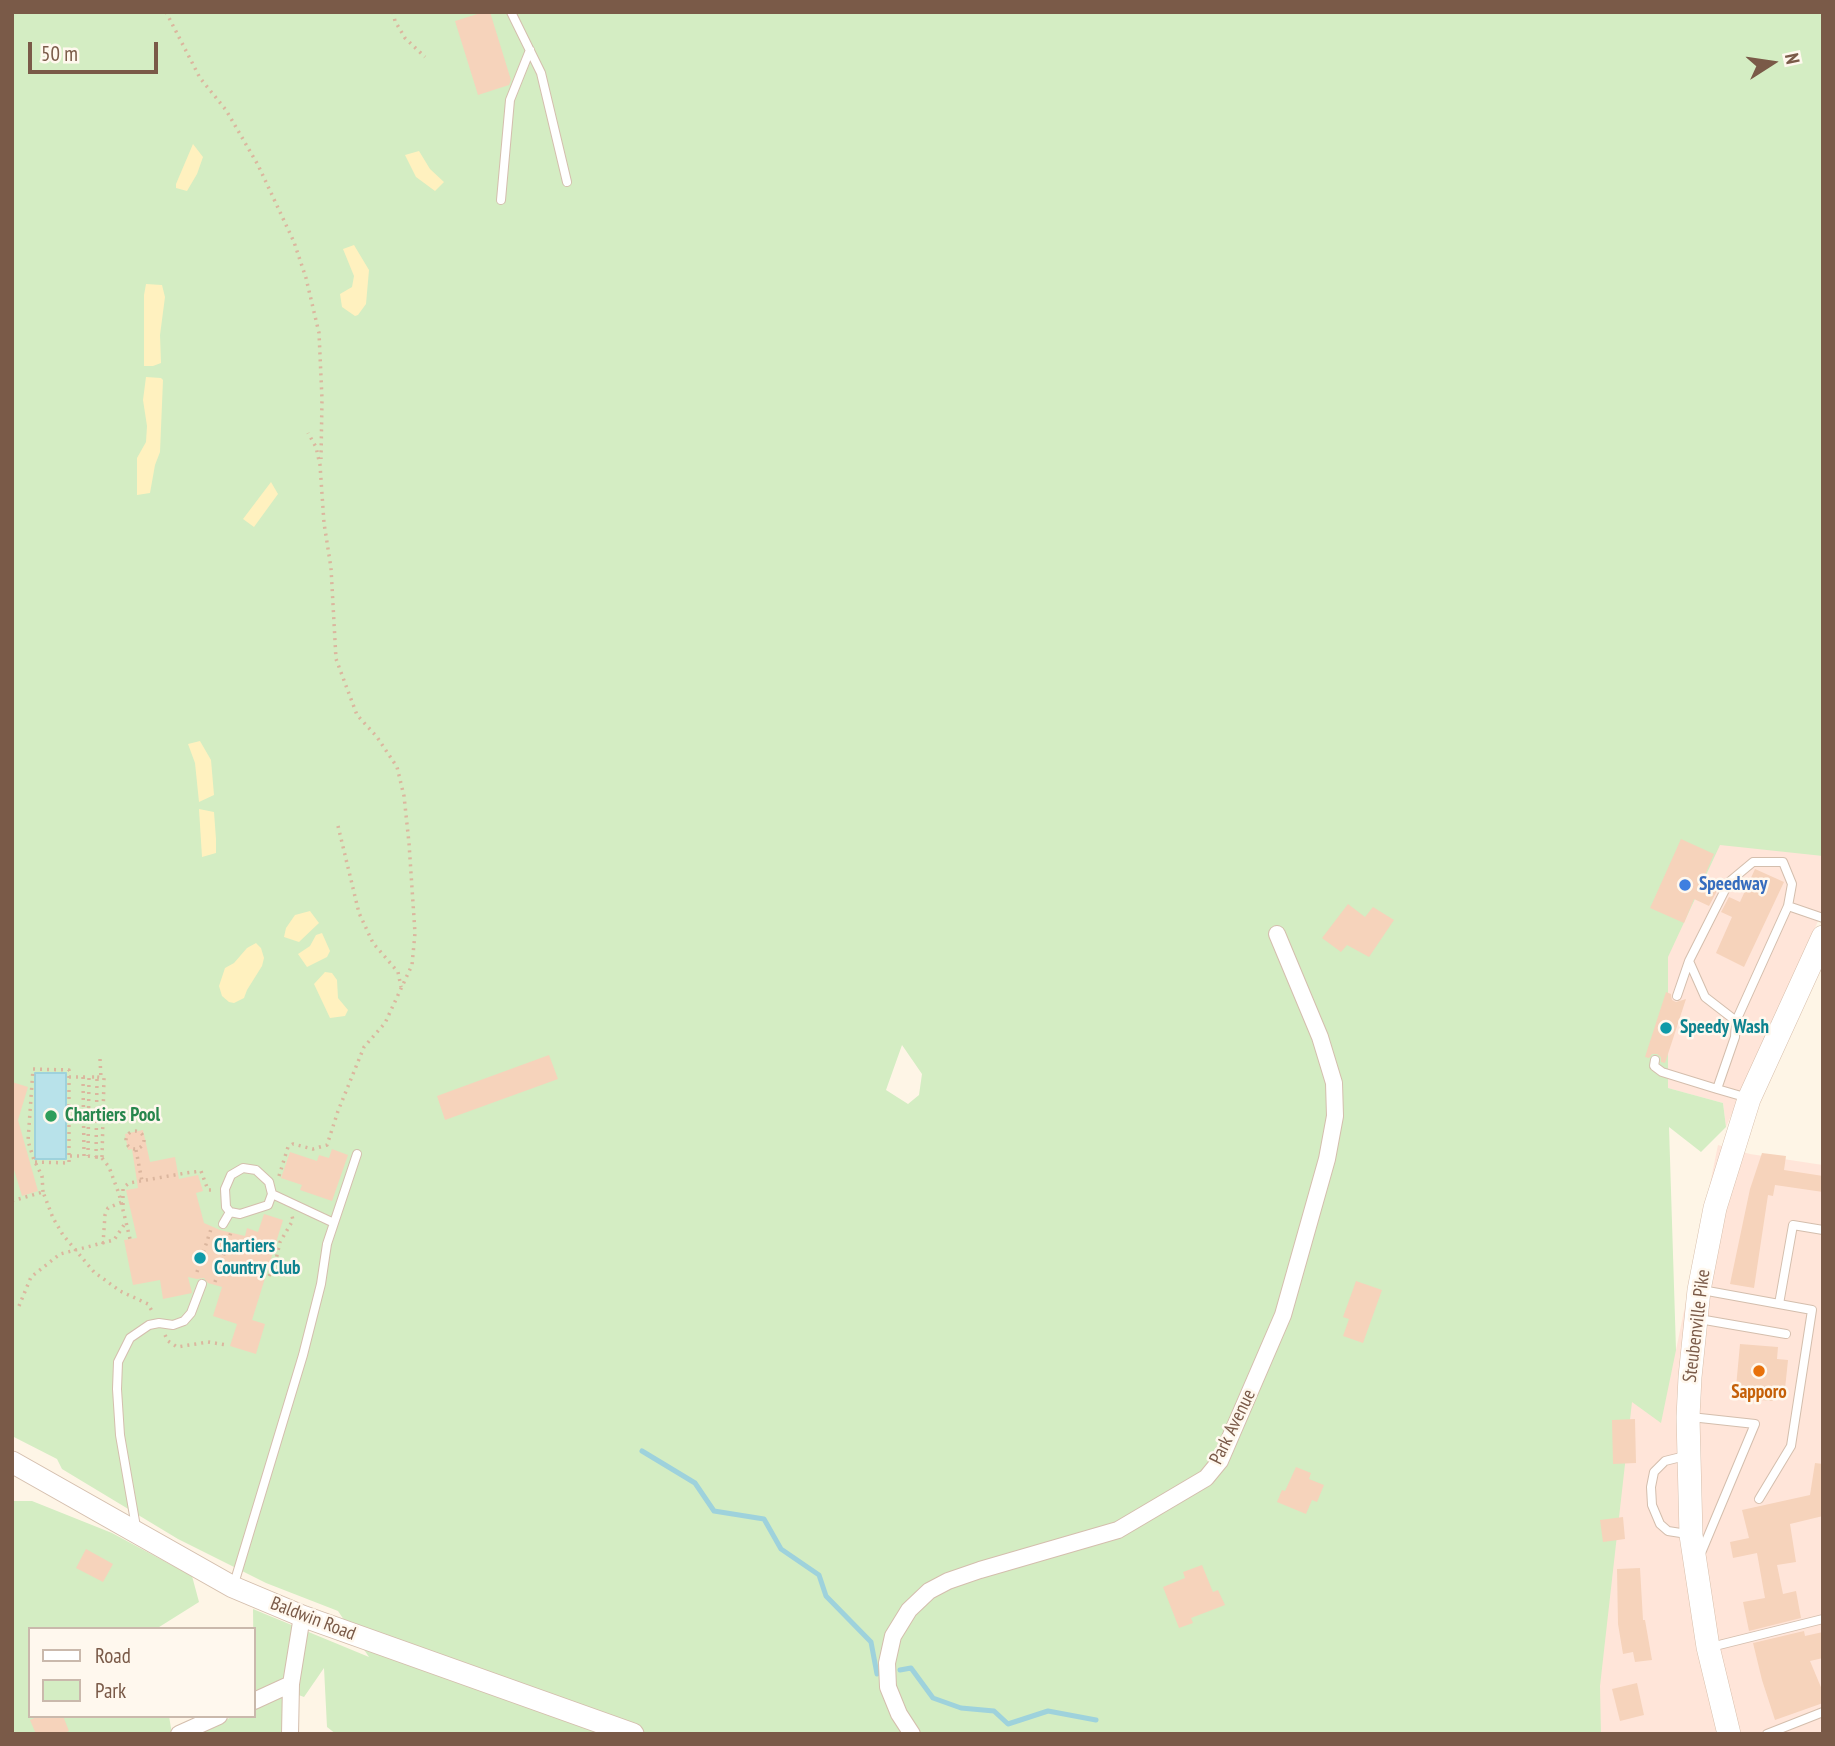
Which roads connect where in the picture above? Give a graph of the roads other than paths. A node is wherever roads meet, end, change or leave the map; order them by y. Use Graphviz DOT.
graph roads {
  1 [pos="511,12"];
  2 [pos="530,50"];
  3 [pos="567,182"];
  4 [pos="501,200"];
  5 [pos="1787,906"];
  6 [pos="1823,918"];
  7 [pos="1277,934"];
  8 [pos="1823,937"];
  9 [pos="1689,961"];
  10 [pos="1677,996"];
  11 [pos="1736,1021"];
  12 [pos="1655,1060"];
  13 [pos="1717,1089"];
  14 [pos="1749,1099"];
  15 [pos="356,1154"];
  16 [pos="272,1194"];
  17 [pos="334,1223"];
  18 [pos="1823,1230"];
  19 [pos="202,1284"];
  20 [pos="1699,1290"];
  21 [pos="1779,1304"];
  22 [pos="1696,1318"];
  23 [pos="1786,1334"];
  24 [pos="1688,1417"];
  25 [pos="1688,1455"];
  26 [pos="12,1462"];
  27 [pos="1759,1499"];
  28 [pos="136,1533"];
  29 [pos="1691,1535"];
  30 [pos="1695,1566"];
  31 [pos="233,1587"];
  32 [pos="302,1616"];
  33 [pos="1823,1619"];
  34 [pos="1708,1647"];
  35 [pos="291,1684"];
  36 [pos="256,1700"];
  37 [pos="1823,1712"];
  38 [pos="215,1718"];
  39 [pos="179,1734"];
  40 [pos="290,1734"];
  41 [pos="634,1734"];
  42 [pos="912,1734"];
  43 [pos="1729,1734"];
  44 [pos="1767,1734"];
  1 -- 2 [label="lane"];
  2 -- 3 [label="lane"];
  2 -- 4 [label="lane"];
  5 -- 6 [label="lane"];
  5 -- 9 [label="lane"];
  5 -- 11 [label="lane"];
  7 -- 42 [label="street, Park Avenue"];
  8 -- 14 [label="main road, Steubenville Pike"];
  9 -- 10 [label="lane"];
  9 -- 11 [label="lane"];
  11 -- 13 [label="lane"];
  12 -- 13 [label="lane"];
  13 -- 14 [label="lane"];
  14 -- 20 [label="main road, Steubenville Pike"];
  15 -- 17 [label="lane"];
  16 -- 16 [label="lane"];
  16 -- 17 [label="lane"];
  17 -- 31 [label="lane"];
  18 -- 21 [label="lane"];
  19 -- 28 [label="lane"];
  20 -- 21 [label="lane"];
  20 -- 22 [label="main road, Steubenville Pike"];
  21 -- 27 [label="lane"];
  22 -- 23 [label="lane"];
  22 -- 24 [label="main road, Steubenville Pike"];
  24 -- 25 [label="main road, Steubenville Pike"];
  24 -- 30 [label="lane"];
  25 -- 29 [label="main road, Steubenville Pike"];
  25 -- 29 [label="lane"];
  26 -- 28 [label="street, Baldwin Road"];
  28 -- 31 [label="street, Baldwin Road"];
  29 -- 30 [label="main road, Steubenville Pike"];
  30 -- 34 [label="main road, Steubenville Pike"];
  31 -- 32 [label="street, Baldwin Road"];
  32 -- 35 [label="street"];
  32 -- 41 [label="street, Baldwin Road"];
  33 -- 34 [label="lane"];
  34 -- 43 [label="main road, Steubenville Pike"];
  35 -- 36 [label="street"];
  35 -- 40 [label="street"];
  37 -- 44 [label="lane"];
  38 -- 39 [label="street"];
}
